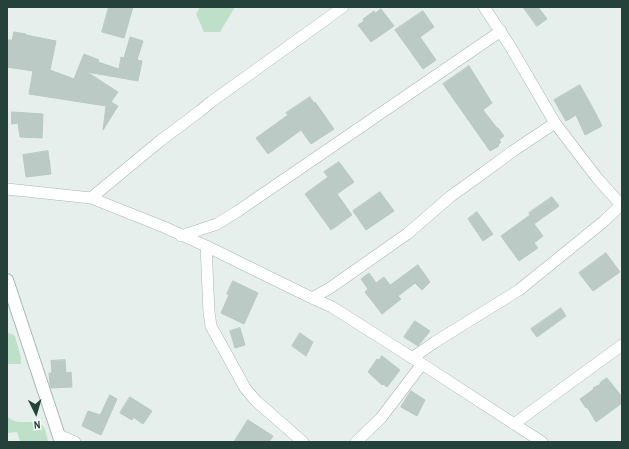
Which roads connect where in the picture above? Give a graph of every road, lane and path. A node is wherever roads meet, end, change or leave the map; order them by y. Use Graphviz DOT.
graph roads {
  1 [pos="343,7"];
  2 [pos="484,7"];
  3 [pos="501,31"];
  4 [pos="555,123"];
  5 [pos="7,190"];
  6 [pos="90,198"];
  7 [pos="621,205"];
  8 [pos="181,236"];
  9 [pos="206,246"];
  10 [pos="7,280"];
  11 [pos="312,298"];
  12 [pos="622,345"];
  13 [pos="417,361"];
  14 [pos="514,424"];
  15 [pos="60,438"];
  16 [pos="76,442"];
  17 [pos="303,442"];
  18 [pos="356,442"];
  19 [pos="542,442"];
  1 -- 6 [label="street"];
  2 -- 3 [label="street"];
  3 -- 4 [label="street"];
  3 -- 8 [label="street"];
  4 -- 7 [label="street"];
  4 -- 11 [label="street"];
  5 -- 6 [label="street"];
  6 -- 8 [label="street"];
  7 -- 13 [label="street"];
  8 -- 9 [label="street"];
  9 -- 11 [label="street"];
  9 -- 17 [label="street"];
  10 -- 15 [label="main road"];
  11 -- 13 [label="street"];
  12 -- 14 [label="street"];
  13 -- 14 [label="street"];
  13 -- 18 [label="street"];
  14 -- 19 [label="street"];
  15 -- 16 [label="street"];
}
